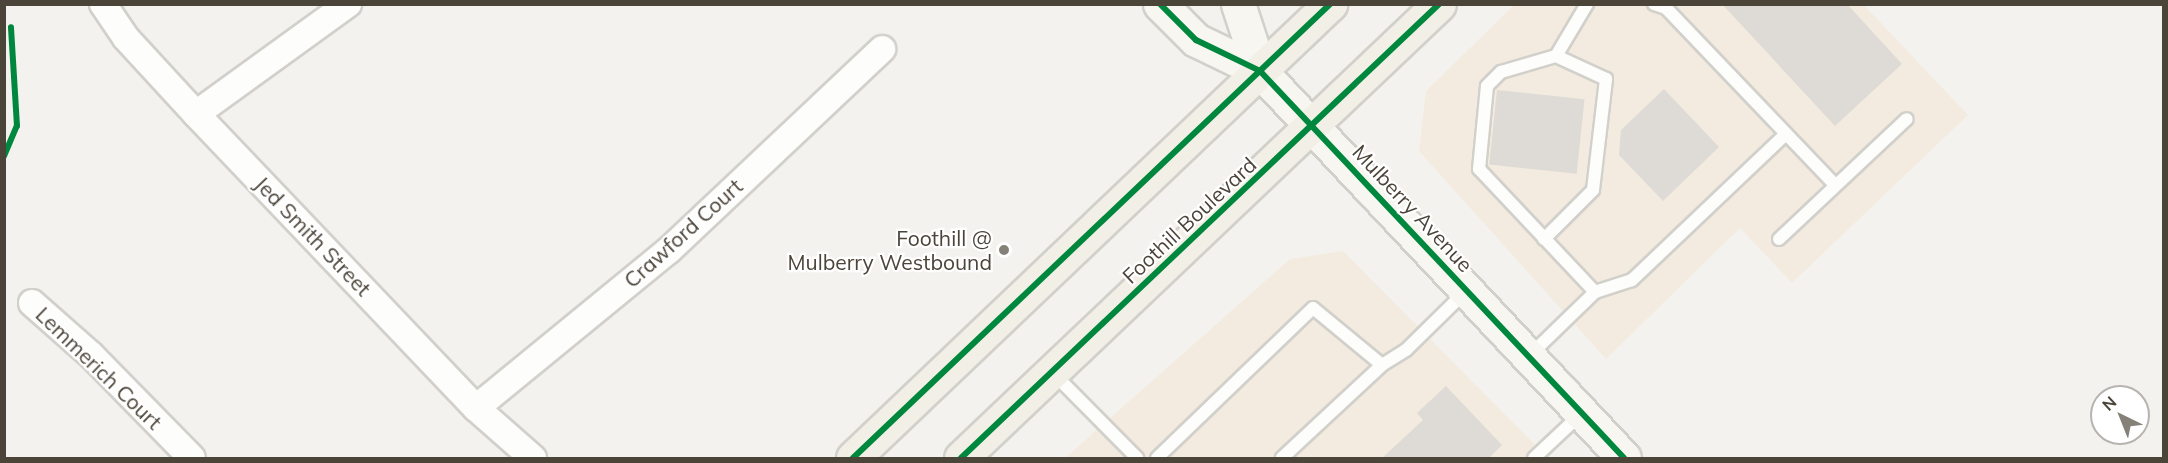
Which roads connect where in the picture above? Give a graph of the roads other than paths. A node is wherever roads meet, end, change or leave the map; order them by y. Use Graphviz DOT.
graph roads {
  1 [pos="103,4"];
  2 [pos="348,4"];
  3 [pos="1160,4"];
  4 [pos="1238,4"];
  5 [pos="1330,4"];
  6 [pos="1439,4"];
  7 [pos="1587,4"];
  8 [pos="1654,4"];
  9 [pos="882,49"];
  10 [pos="1556,56"];
  11 [pos="1260,71"];
  12 [pos="196,114"];
  13 [pos="1907,119"];
  14 [pos="1313,125"];
  15 [pos="1786,134"];
  16 [pos="1835,185"];
  17 [pos="1544,239"];
  18 [pos="1779,239"];
  19 [pos="1467,290"];
  20 [pos="1595,292"];
  21 [pos="32,303"];
  22 [pos="1529,356"];
  23 [pos="1382,365"];
  24 [pos="1052,372"];
  25 [pos="476,408"];
  26 [pos="1583,413"];
  27 [pos="192,459"];
  28 [pos="533,459"];
  29 [pos="853,459"];
  30 [pos="961,459"];
  31 [pos="1137,459"];
  32 [pos="1157,459"];
  33 [pos="1282,459"];
  34 [pos="1534,459"];
  35 [pos="1624,459"];
  1 -- 12 [label="street, Jed Smith Street"];
  2 -- 12 [label="street"];
  3 -- 11 [label="street, Mulberry Avenue"];
  4 -- 11 [label="street, Mulberry Avenue"];
  5 -- 11 [label="main road"];
  6 -- 14 [label="main road, Foothill Boulevard"];
  7 -- 10 [label="lane"];
  8 -- 15 [label="lane"];
  9 -- 25 [label="street, Crawford Court"];
  10 -- 17 [label="lane"];
  10 -- 17 [label="lane"];
  11 -- 14 [label="street, Mulberry Avenue"];
  11 -- 29 [label="main road"];
  12 -- 25 [label="street, Jed Smith Street"];
  13 -- 16 [label="lane"];
  14 -- 19 [label="street, Mulberry Avenue"];
  14 -- 24 [label="main road, Foothill Boulevard"];
  15 -- 16 [label="lane"];
  15 -- 20 [label="lane"];
  16 -- 18 [label="lane"];
  17 -- 20 [label="lane"];
  19 -- 22 [label="street, Mulberry Avenue"];
  19 -- 23 [label="lane"];
  20 -- 22 [label="lane"];
  21 -- 27 [label="street, Lemmerich Court"];
  22 -- 26 [label="street, Mulberry Avenue"];
  23 -- 32 [label="lane"];
  23 -- 33 [label="lane"];
  24 -- 30 [label="main road, Foothill Boulevard"];
  24 -- 31 [label="lane"];
  25 -- 28 [label="street, Jed Smith Street"];
  26 -- 34 [label="lane"];
  26 -- 35 [label="street, Mulberry Avenue"];
}
